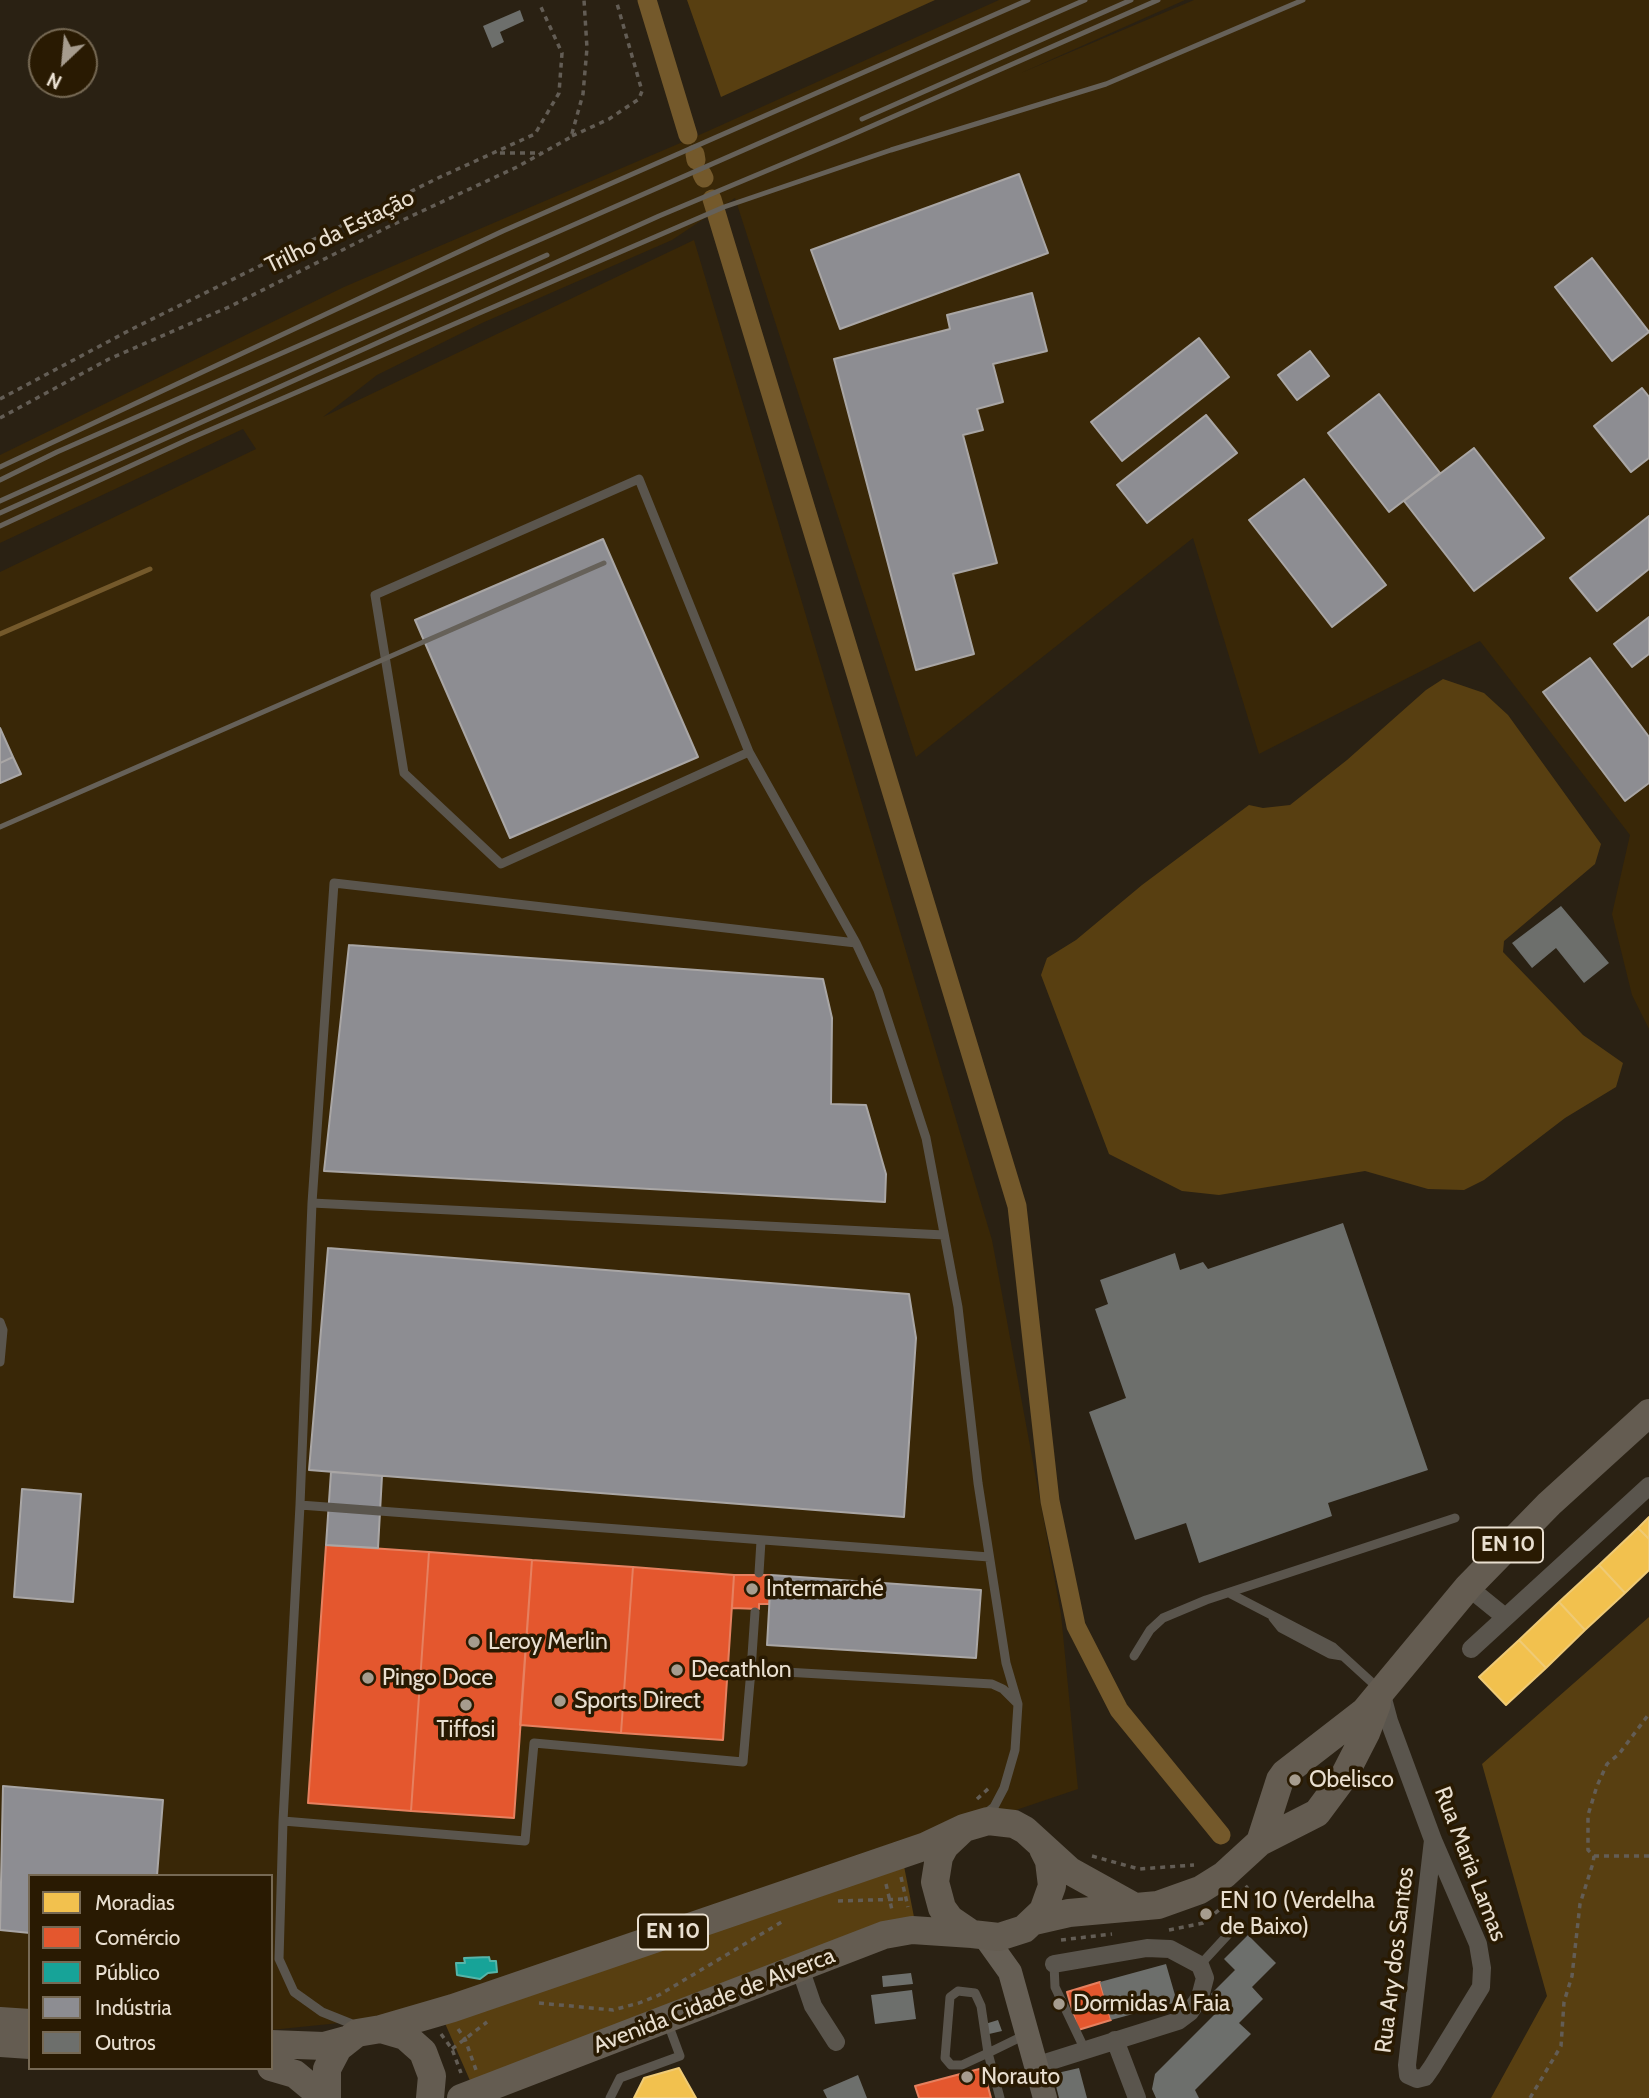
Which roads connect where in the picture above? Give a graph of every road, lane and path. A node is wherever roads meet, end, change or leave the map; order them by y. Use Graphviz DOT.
graph roads {
  1 [pos="584,0"];
  2 [pos="616,0"];
  3 [pos="540,5"];
  4 [pos="571,137"];
  5 [pos="497,153"];
  6 [pos="543,153"];
  7 [pos="0,399"];
  8 [pos="0,418"];
  9 [pos="750,752"];
  10 [pos="856,943"];
  11 [pos="312,1203"];
  12 [pos="944,1235"];
  13 [pos="0,1322"];
  14 [pos="0,1362"];
  15 [pos="1649,1413"];
  16 [pos="1649,1486"];
  17 [pos="300,1505"];
  18 [pos="1455,1518"];
  19 [pos="761,1541"];
  20 [pos="989,1557"];
  21 [pos="759,1573"];
  22 [pos="1468,1587"];
  23 [pos="1231,1594"];
  24 [pos="755,1612"];
  25 [pos="1505,1618"];
  26 [pos="1471,1648"];
  27 [pos="1134,1656"];
  28 [pos="751,1671"];
  29 [pos="1381,1691"];
  30 [pos="1018,1704"];
  31 [pos="1649,1714"];
  32 [pos="283,1821"];
  33 [pos="970,1826"];
  34 [pos="1433,1840"];
  35 [pos="1261,1842"];
  36 [pos="1043,1849"];
  37 [pos="1594,1856"];
  38 [pos="1649,1856"];
  39 [pos="882,1861"];
  40 [pos="906,1899"];
  41 [pos="888,1900"];
  42 [pos="828,1904"];
  43 [pos="1133,1906"];
  44 [pos="789,1918"];
  45 [pos="1029,1925"];
  46 [pos="1235,1927"];
  47 [pos="898,1933"];
  48 [pos="979,1935"];
  49 [pos="1054,1964"];
  50 [pos="1200,1965"];
  51 [pos="800,1968"];
  52 [pos="1010,1972"];
  53 [pos="530,2003"];
  54 [pos="444,2011"];
  55 [pos="495,2016"];
  56 [pos="666,2019"];
  57 [pos="0,2021"];
  58 [pos="28,2024"];
  59 [pos="365,2033"];
  60 [pos="1027,2035"];
  61 [pos="465,2039"];
  62 [pos="1115,2040"];
  63 [pos="836,2042"];
  64 [pos="0,2043"];
  65 [pos="273,2044"];
  66 [pos="28,2045"];
  67 [pos="452,2049"];
  68 [pos="1085,2050"];
  69 [pos="988,2053"];
  70 [pos="1035,2066"];
  71 [pos="273,2068"];
  72 [pos="1417,2079"];
  73 [pos="472,2094"];
  74 [pos="326,2098"];
  75 [pos="430,2098"];
  76 [pos="610,2098"];
  77 [pos="1000,2098"];
  78 [pos="1045,2098"];
  79 [pos="1137,2098"];
  80 [pos="1530,2098"];
  1 -- 4 [label="path"];
  2 -- 4 [label="path, Trilho da Estação"];
  3 -- 5 [label="path"];
  4 -- 6 [label="path, Trilho da Estação"];
  5 -- 6 [label="path"];
  5 -- 7 [label="path"];
  6 -- 8 [label="path, Trilho da Estação"];
  9 -- 9 [label="lane"];
  9 -- 10 [label="lane"];
  10 -- 11 [label="lane"];
  10 -- 12 [label="lane"];
  11 -- 12 [label="lane"];
  11 -- 17 [label="lane"];
  12 -- 20 [label="lane"];
  13 -- 14 [label="lane"];
  15 -- 22 [label="main road, EN 10"];
  16 -- 25 [label="street"];
  17 -- 19 [label="lane"];
  17 -- 32 [label="lane"];
  18 -- 23 [label="lane"];
  19 -- 20 [label="lane"];
  19 -- 21 [label="lane"];
  20 -- 30 [label="lane"];
  22 -- 25 [label="street"];
  22 -- 29 [label="main road, EN 10"];
  23 -- 27 [label="lane"];
  23 -- 29 [label="lane"];
  24 -- 28 [label="lane"];
  25 -- 26 [label="street"];
  28 -- 30 [label="lane"];
  28 -- 32 [label="lane"];
  29 -- 34 [label="street, Rua Maria Lamas"];
  29 -- 35 [label="main road, EN 10"];
  29 -- 35 [label="main road"];
  30 -- 33 [label="lane"];
  31 -- 37 [label="path"];
  32 -- 59 [label="lane"];
  33 -- 36 [label="main road, EN 10"];
  33 -- 39 [label="main road, EN 10"];
  33 -- 48 [label="main road"];
  34 -- 72 [label="street, Rua Ary dos Santos"];
  34 -- 72 [label="street, Rua Maria Lamas"];
  35 -- 43 [label="main road"];
  36 -- 43 [label="main road, EN 10"];
  36 -- 45 [label="main road"];
  37 -- 38 [label="path"];
  37 -- 80 [label="path"];
  39 -- 41 [label="path"];
  39 -- 54 [label="main road, EN 10"];
  40 -- 41 [label="path"];
  41 -- 42 [label="path"];
  41 -- 47 [label="path"];
  43 -- 45 [label="main road"];
  44 -- 53 [label="path"];
  45 -- 48 [label="main road"];
  45 -- 52 [label="main road"];
  46 -- 50 [label="lane"];
  47 -- 48 [label="main road, Avenida Cidade de Alverca"];
  47 -- 51 [label="main road, Avenida Cidade de Alverca"];
  48 -- 52 [label="main road"];
  49 -- 50 [label="street"];
  49 -- 68 [label="lane"];
  50 -- 62 [label="street"];
  51 -- 56 [label="main road, Avenida Cidade de Alverca"];
  51 -- 63 [label="street"];
  52 -- 60 [label="main road"];
  54 -- 59 [label="main road, EN 10"];
  54 -- 61 [label="path"];
  55 -- 61 [label="path"];
  56 -- 73 [label="main road, Avenida Cidade de Alverca"];
  56 -- 76 [label="lane"];
  57 -- 58 [label="main road"];
  59 -- 65 [label="main road"];
  59 -- 74 [label="main road"];
  59 -- 75 [label="main road"];
  60 -- 69 [label="lane"];
  60 -- 70 [label="main road"];
  61 -- 67 [label="path"];
  61 -- 73 [label="path"];
  62 -- 68 [label="street"];
  62 -- 79 [label="street"];
  64 -- 66 [label="main road"];
  68 -- 70 [label="street"];
  69 -- 69 [label="lane"];
  69 -- 77 [label="lane"];
  70 -- 78 [label="main road"];
  71 -- 74 [label="main road"];
}
